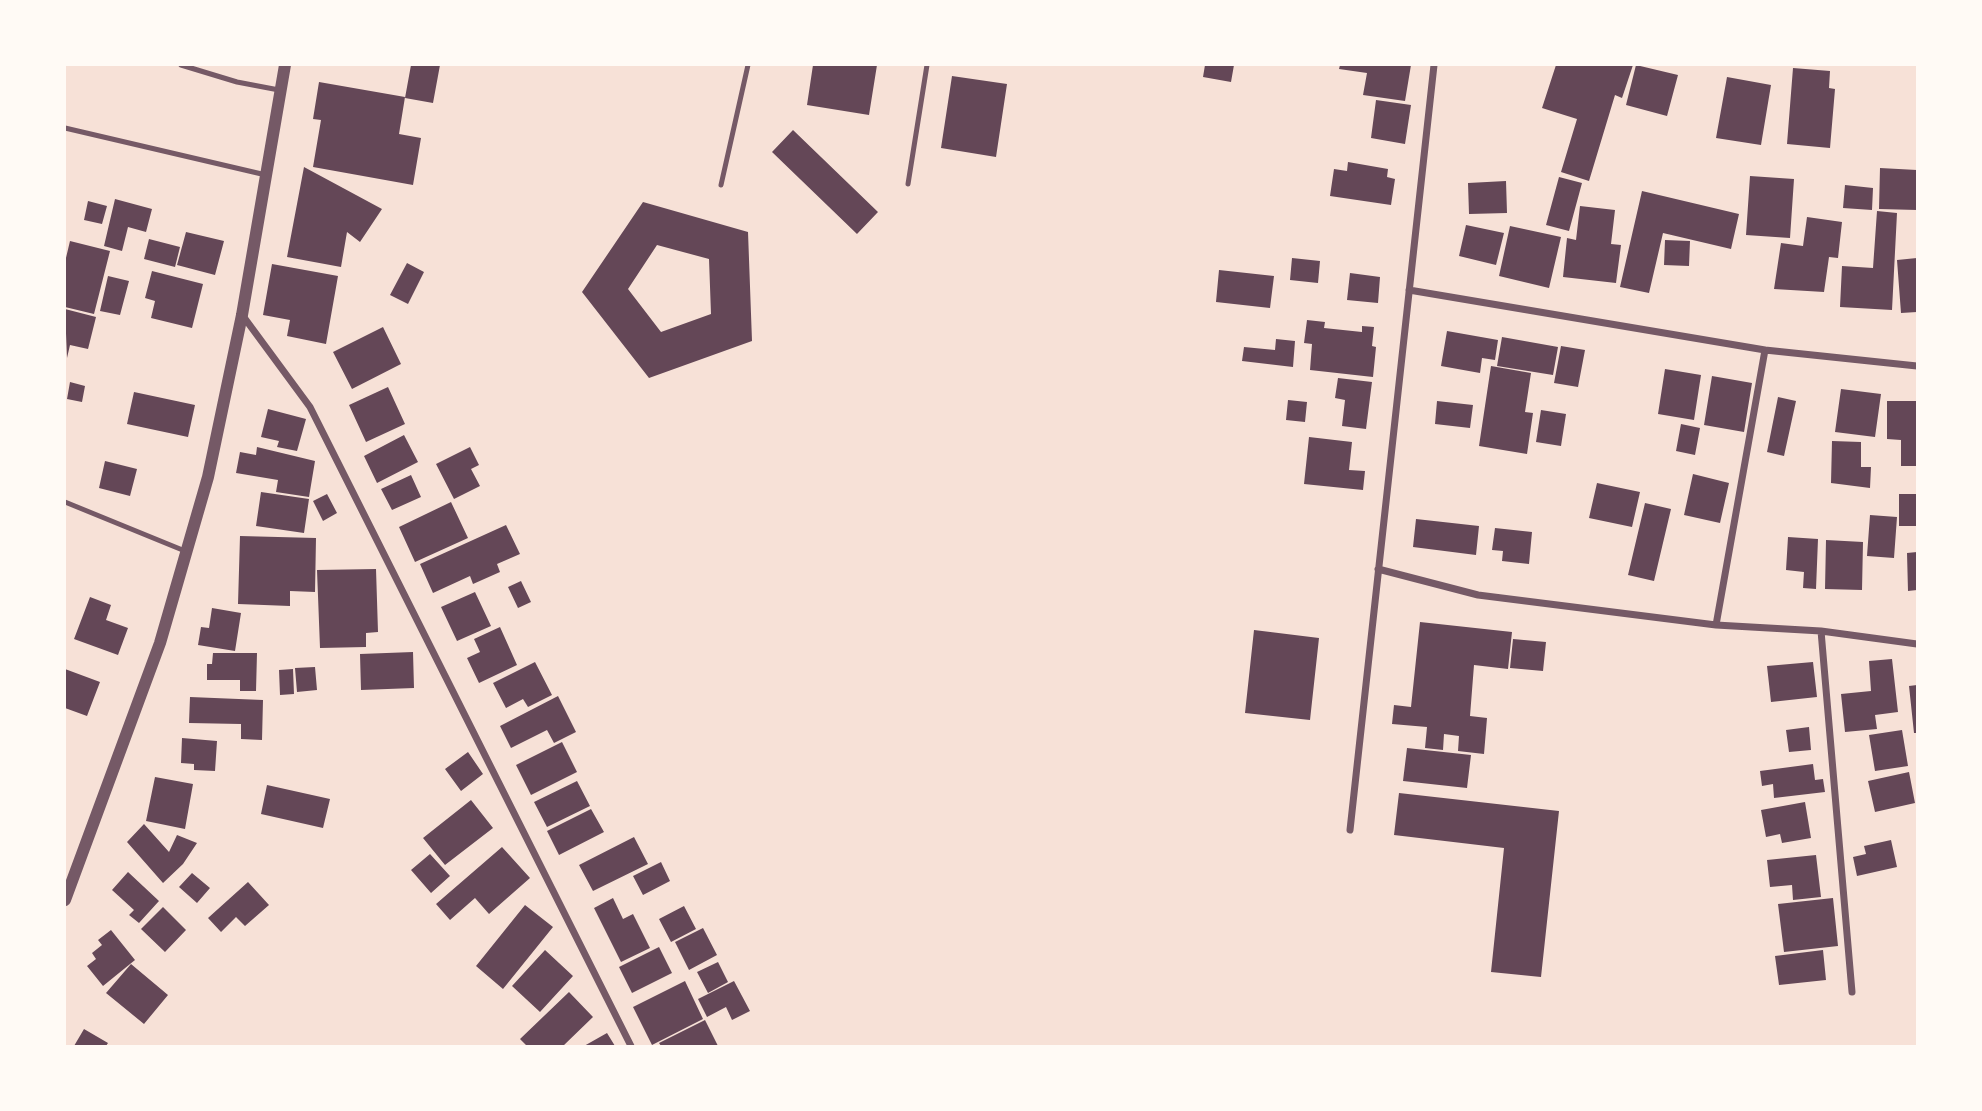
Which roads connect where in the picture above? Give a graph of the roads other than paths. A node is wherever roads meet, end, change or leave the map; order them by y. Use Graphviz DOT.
graph roads {
  1 [pos="181,65"];
  2 [pos="285,65"];
  3 [pos="748,65"];
  4 [pos="927,65"];
  5 [pos="1434,65"];
  6 [pos="281,90"];
  7 [pos="65,128"];
  8 [pos="266,175"];
  9 [pos="908,184"];
  10 [pos="721,185"];
  11 [pos="1409,290"];
  12 [pos="242,315"];
  13 [pos="1765,350"];
  14 [pos="1917,366"];
  15 [pos="65,502"];
  16 [pos="187,552"];
  17 [pos="1378,569"];
  18 [pos="1716,625"];
  19 [pos="1821,631"];
  20 [pos="1917,644"];
  21 [pos="1349,830"];
  22 [pos="65,900"];
  23 [pos="1852,992"];
  24 [pos="631,1046"];
  1 -- 6 [label="lane"];
  2 -- 6 [label="street"];
  3 -- 10 [label="lane"];
  4 -- 9 [label="lane"];
  5 -- 11 [label="street"];
  6 -- 8 [label="street"];
  7 -- 8 [label="lane"];
  8 -- 12 [label="street"];
  11 -- 13 [label="street"];
  11 -- 17 [label="street"];
  12 -- 16 [label="street"];
  12 -- 24 [label="street"];
  13 -- 14 [label="street"];
  13 -- 18 [label="street"];
  15 -- 16 [label="lane"];
  16 -- 22 [label="street"];
  17 -- 18 [label="street"];
  17 -- 21 [label="street"];
  18 -- 19 [label="street"];
  19 -- 20 [label="street"];
  19 -- 23 [label="street"];
}
